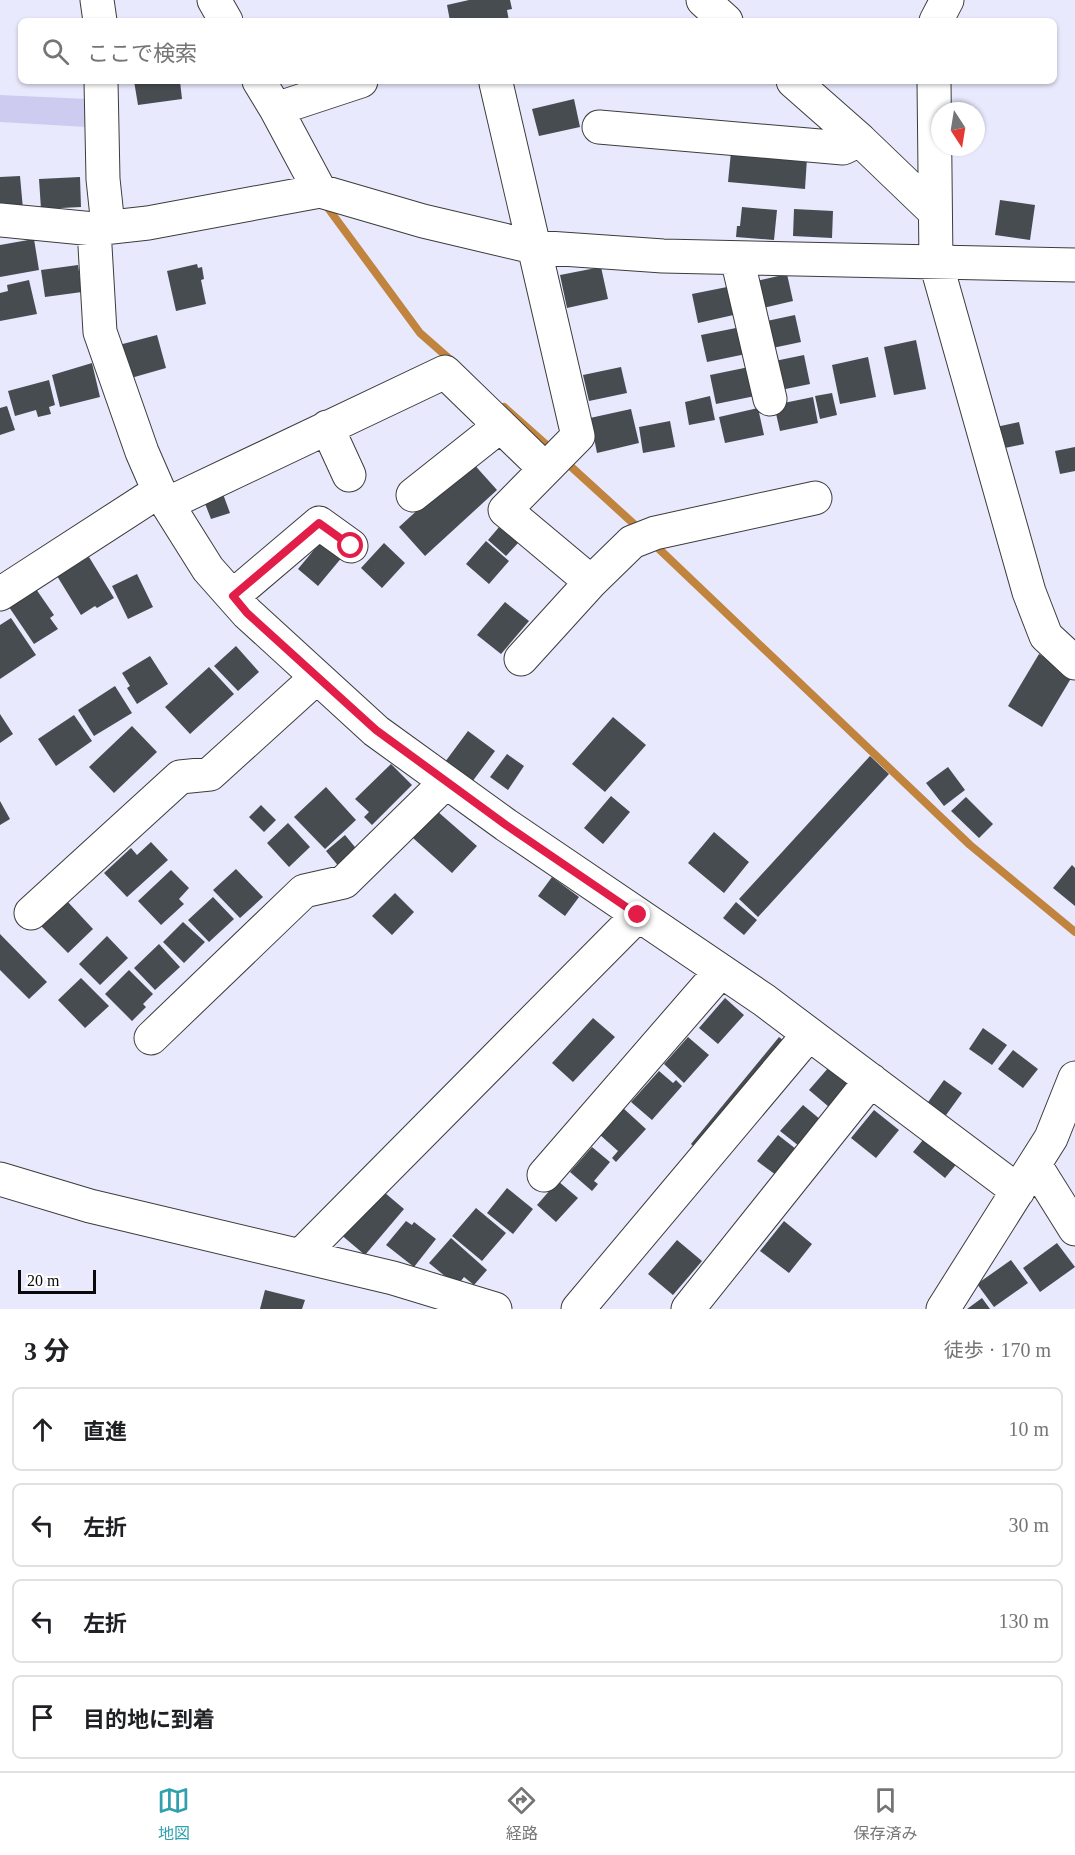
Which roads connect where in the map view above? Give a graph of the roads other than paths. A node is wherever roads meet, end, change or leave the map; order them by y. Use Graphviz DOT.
graph roads {
  1 [pos="97,0"];
  2 [pos="214,0"];
  3 [pos="703,0"];
  4 [pos="947,0"];
  5 [pos="100,18"];
  6 [pos="224,18"];
  7 [pos="723,18"];
  8 [pos="938,18"];
  9 [pos="101,84"];
  10 [pos="261,84"];
  11 [pos="353,84"];
  12 [pos="496,84"];
  13 [pos="797,84"];
  14 [pos="934,84"];
  15 [pos="276,109"];
  16 [pos="599,127"];
  17 [pos="860,140"];
  18 [pos="320,191"];
  19 [pos="935,212"];
  20 [pos="0,220"];
  21 [pos="101,228"];
  22 [pos="533,247"];
  23 [pos="736,258"];
  24 [pos="936,262"];
  25 [pos="1075,265"];
  26 [pos="770,399"];
  27 [pos="500,426"];
  28 [pos="327,428"];
  29 [pos="545,469"];
  30 [pos="349,475"];
  31 [pos="413,495"];
  32 [pos="163,498"];
  33 [pos="815,498"];
  34 [pos="351,546"];
  35 [pos="591,582"];
  36 [pos="0,594"];
  37 [pos="233,596"];
  38 [pos="521,659"];
  39 [pos="1075,663"];
  40 [pos="317,677"];
  41 [pos="446,782"];
  42 [pos="31,913"];
  43 [pos="638,915"];
  44 [pos="721,971"];
  45 [pos="809,1034"];
  46 [pos="152,1038"];
  47 [pos="1075,1078"];
  48 [pos="871,1080"];
  49 [pos="543,1175"];
  50 [pos="0,1179"];
  51 [pos="1016,1180"];
  52 [pos="1075,1229"];
  53 [pos="300,1256"];
  54 [pos="460,1304"];
  55 [pos="495,1309"];
  56 [pos="578,1309"];
  57 [pos="688,1309"];
  58 [pos="943,1309"];
  1 -- 5 [label="street"];
  2 -- 6 [label="street"];
  3 -- 7 [label="street"];
  4 -- 8 [label="street"];
  9 -- 21 [label="street"];
  10 -- 15 [label="street"];
  11 -- 15 [label="street"];
  12 -- 22 [label="street"];
  13 -- 17 [label="street"];
  14 -- 19 [label="street"];
  15 -- 18 [label="street"];
  16 -- 17 [label="street"];
  17 -- 19 [label="street"];
  18 -- 21 [label="street"];
  18 -- 22 [label="street"];
  19 -- 24 [label="street"];
  20 -- 21 [label="street"];
  21 -- 32 [label="street"];
  22 -- 23 [label="street"];
  22 -- 29 [label="street"];
  23 -- 24 [label="street"];
  23 -- 26 [label="street"];
  24 -- 25 [label="street"];
  24 -- 39 [label="street"];
  27 -- 28 [label="street"];
  27 -- 29 [label="street"];
  27 -- 31 [label="street"];
  28 -- 30 [label="street"];
  28 -- 32 [label="street"];
  29 -- 35 [label="street"];
  32 -- 36 [label="street"];
  32 -- 37 [label="street"];
  33 -- 35 [label="street"];
  34 -- 37 [label="street"];
  35 -- 38 [label="street"];
  37 -- 40 [label="street"];
  40 -- 41 [label="street"];
  40 -- 42 [label="street"];
  41 -- 43 [label="street"];
  41 -- 46 [label="street"];
  43 -- 44 [label="street"];
  43 -- 53 [label="street"];
  44 -- 45 [label="street"];
  44 -- 49 [label="street"];
  45 -- 48 [label="street"];
  45 -- 56 [label="street"];
  47 -- 51 [label="street"];
  48 -- 51 [label="street"];
  48 -- 57 [label="street"];
  50 -- 53 [label="street"];
  51 -- 52 [label="street"];
  51 -- 58 [label="street"];
  53 -- 54 [label="street"];
  54 -- 55 [label="street"];
}
